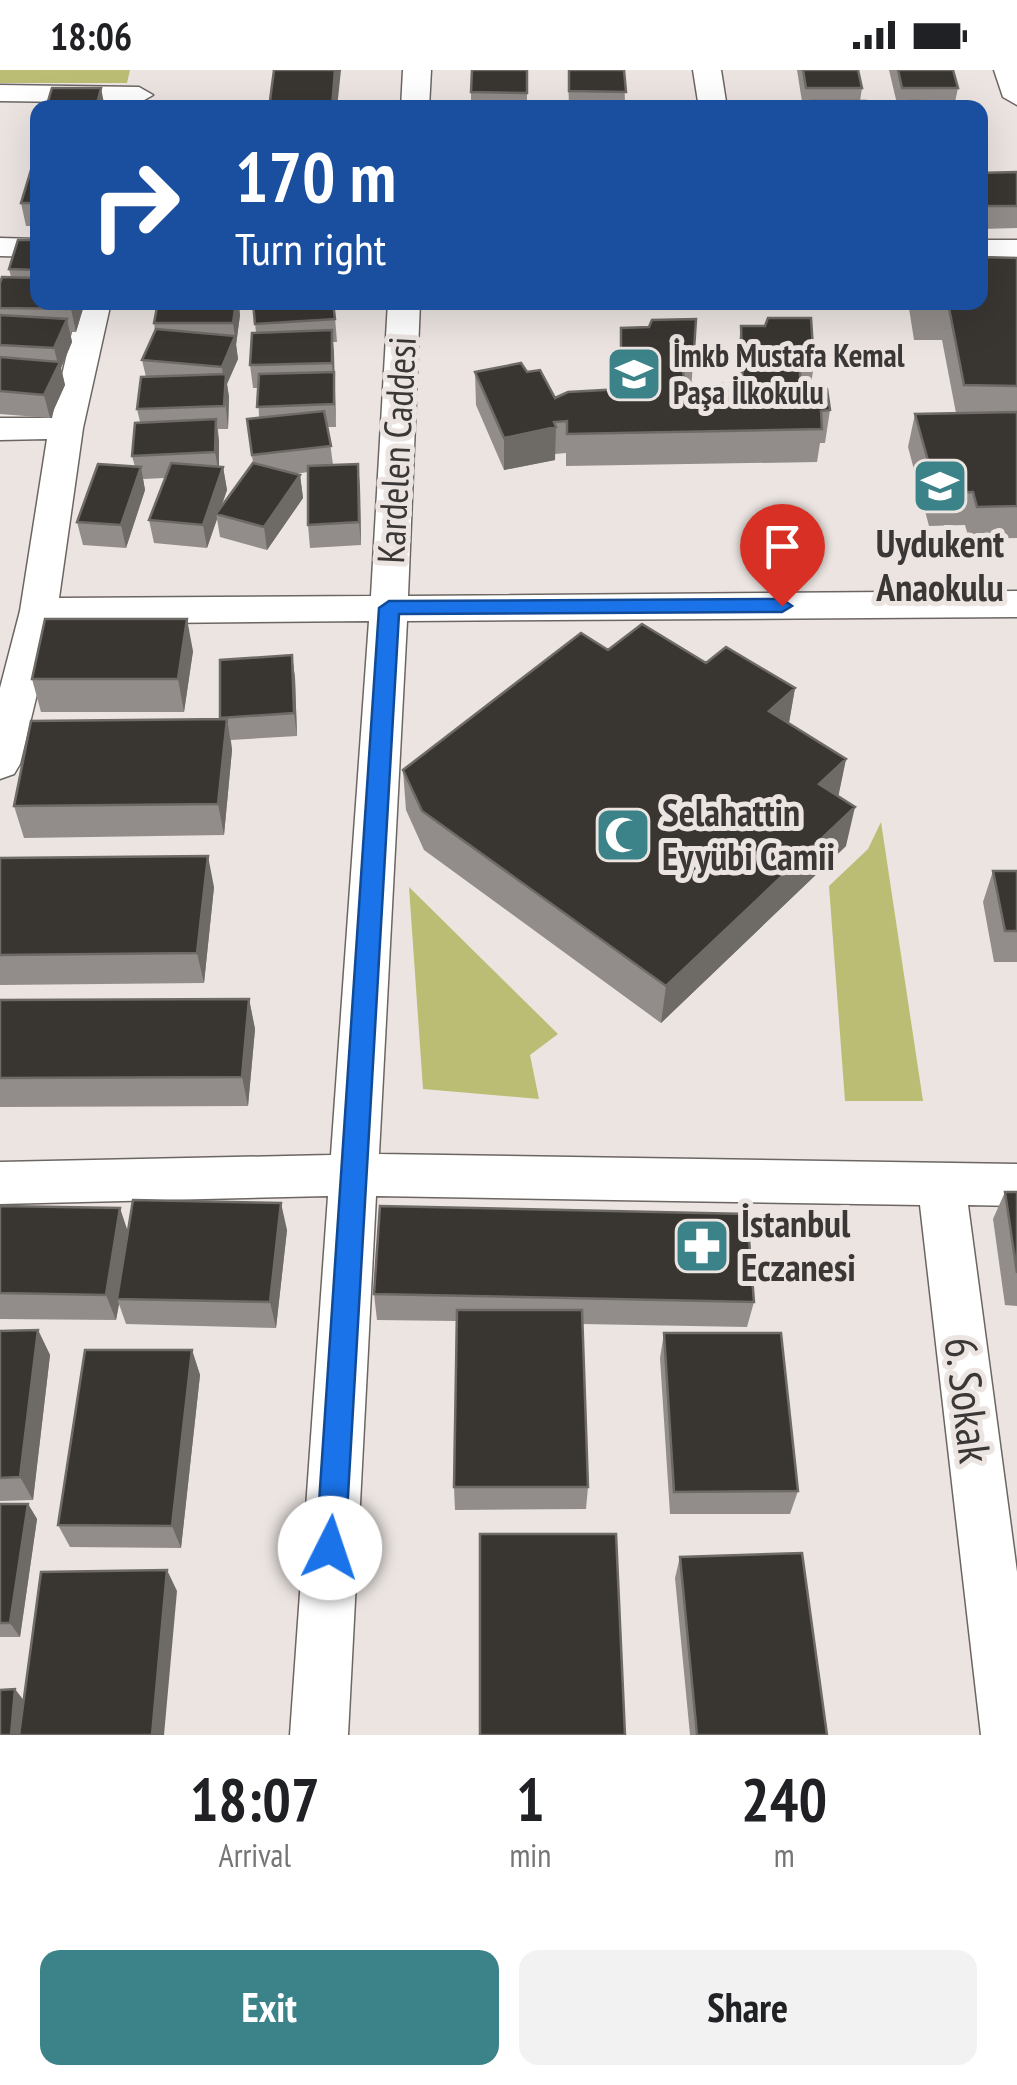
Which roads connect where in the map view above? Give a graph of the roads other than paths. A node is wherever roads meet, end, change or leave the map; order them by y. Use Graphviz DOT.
graph roads {
  1 [pos="417,70"];
  2 [pos="707,70"];
  3 [pos="1008,70"];
  4 [pos="140,91"];
  5 [pos="0,93"];
  6 [pos="1017,98"];
  7 [pos="415,100"];
  8 [pos="712,100"];
  9 [pos="0,247"];
  10 [pos="30,248"];
  11 [pos="988,249"];
  12 [pos="1017,249"];
  13 [pos="92,310"];
  14 [pos="404,310"];
  15 [pos="66,428"];
  16 [pos="0,429"];
  17 [pos="1017,604"];
  18 [pos="389,608"];
  19 [pos="39,611"];
  20 [pos="0,764"];
  21 [pos="353,1175"];
  22 [pos="0,1183"];
  23 [pos="940,1184"];
  24 [pos="1017,1184"];
  25 [pos="319,1735"];
  26 [pos="1010,1735"];
  1 -- 7 [label="street"];
  2 -- 8 [label="street"];
  3 -- 6 [label="street"];
  4 -- 5 [label="street"];
  9 -- 10 [label="street"];
  11 -- 12 [label="street"];
  13 -- 15 [label="street"];
  14 -- 18 [label="street, Kardelen Caddesi"];
  15 -- 16 [label="street"];
  15 -- 19 [label="street"];
  17 -- 18 [label="street"];
  18 -- 19 [label="street"];
  18 -- 21 [label="street, Kardelen Caddesi"];
  19 -- 20 [label="street"];
  21 -- 22 [label="street"];
  21 -- 23 [label="street"];
  21 -- 25 [label="street, Kardelen Caddesi"];
  23 -- 24 [label="street"];
  23 -- 26 [label="street, 6. Sokak"];
}
